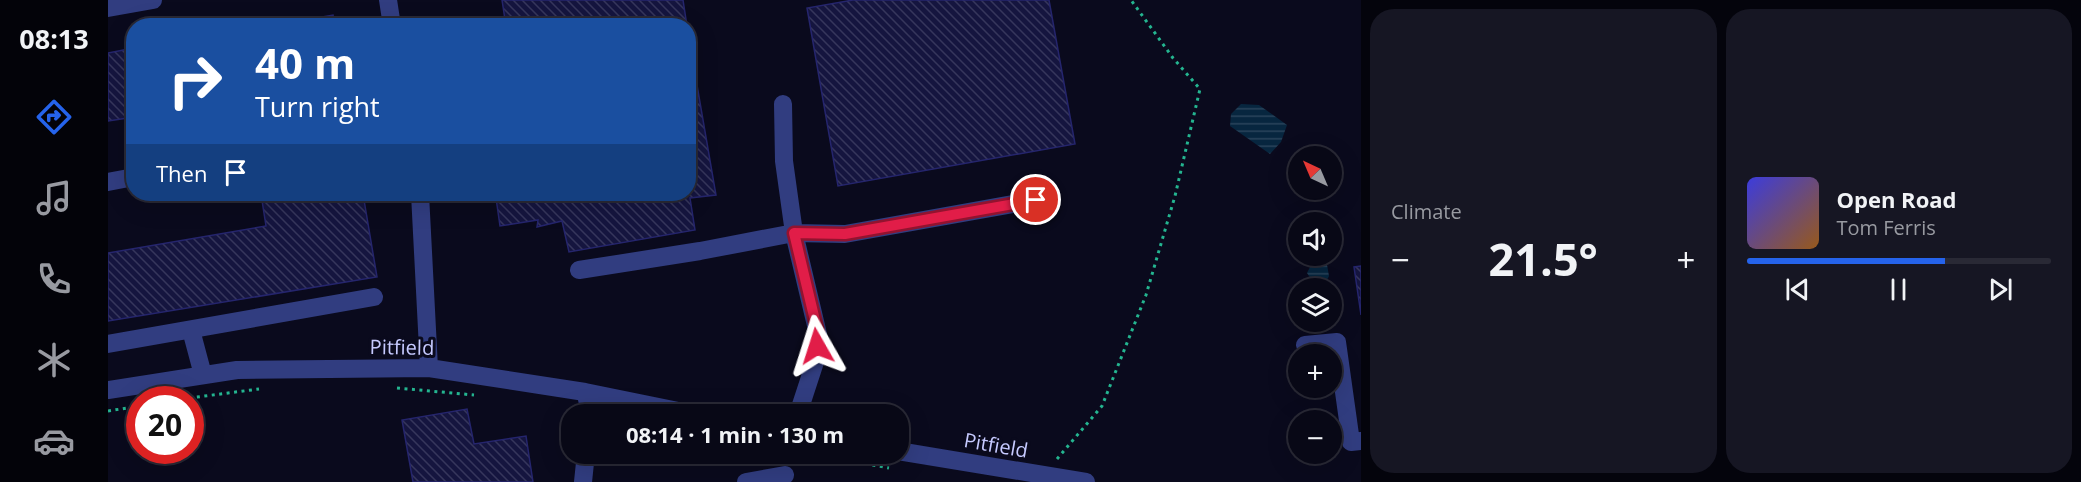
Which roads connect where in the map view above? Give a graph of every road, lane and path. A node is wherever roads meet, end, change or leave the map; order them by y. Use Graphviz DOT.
graph roads {
  1 [pos="153,0"];
  2 [pos="388,0"];
  3 [pos="1131,0"];
  4 [pos="108,8"];
  5 [pos="391,18"];
  6 [pos="783,104"];
  7 [pos="126,179"];
  8 [pos="108,182"];
  9 [pos="1036,200"];
  10 [pos="420,201"];
  11 [pos="794,233"];
  12 [pos="579,270"];
  13 [pos="374,297"];
  14 [pos="191,330"];
  15 [pos="108,344"];
  16 [pos="1316,344"];
  17 [pos="1337,344"];
  18 [pos="429,368"];
  19 [pos="203,375"];
  20 [pos="1342,378"];
  21 [pos="396,388"];
  22 [pos="264,389"];
  23 [pos="108,390"];
  24 [pos="585,392"];
  25 [pos="204,396"];
  26 [pos="485,396"];
  27 [pos="588,404"];
  28 [pos="644,404"];
  29 [pos="801,404"];
  30 [pos="126,408"];
  31 [pos="108,411"];
  32 [pos="1361,441"];
  33 [pos="909,453"];
  34 [pos="585,464"];
  35 [pos="867,464"];
  36 [pos="900,470"];
  37 [pos="785,475"];
  38 [pos="1042,476"];
  39 [pos="583,482"];
  40 [pos="746,482"];
  41 [pos="1086,482"];
  1 -- 4 [label="street"];
  2 -- 5 [label="street"];
  3 -- 38 [label="path"];
  6 -- 11 [label="street"];
  7 -- 8 [label="street"];
  9 -- 11 [label="street"];
  10 -- 18 [label="street"];
  11 -- 12 [label="street"];
  11 -- 29 [label="street"];
  13 -- 14 [label="street"];
  14 -- 15 [label="street"];
  14 -- 19 [label="street"];
  16 -- 17 [label="street"];
  18 -- 19 [label="street, Pitfield"];
  18 -- 24 [label="street, Pitfield"];
  19 -- 23 [label="street, Pitfield"];
  20 -- 32 [label="street"];
  21 -- 26 [label="path"];
  22 -- 25 [label="path"];
  24 -- 27 [label="street"];
  24 -- 28 [label="street, Pitfield"];
  30 -- 31 [label="path"];
  33 -- 38 [label="street, Pitfield"];
  34 -- 39 [label="street"];
  35 -- 36 [label="path"];
  37 -- 40 [label="street"];
  38 -- 41 [label="street, Pitfield"];
}
